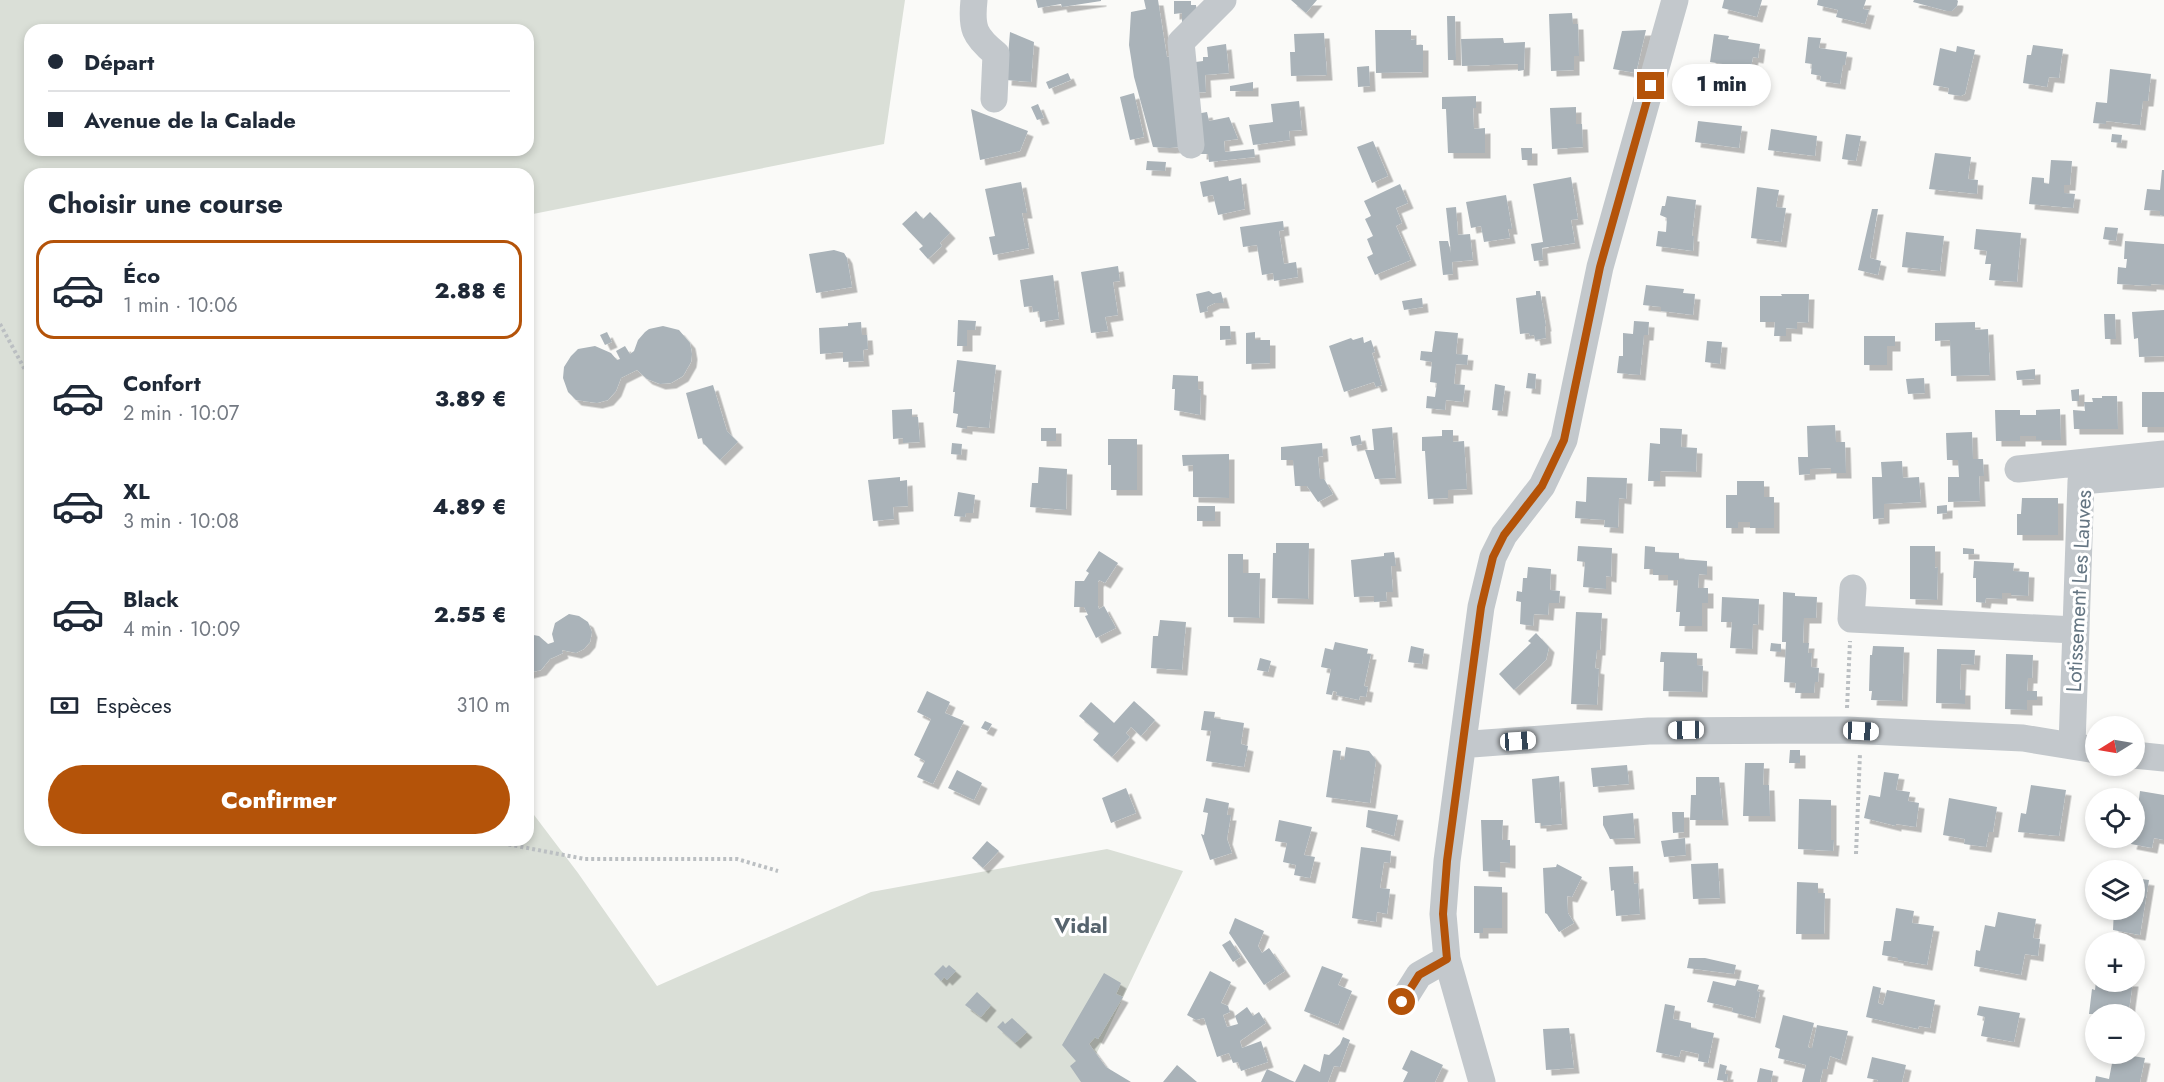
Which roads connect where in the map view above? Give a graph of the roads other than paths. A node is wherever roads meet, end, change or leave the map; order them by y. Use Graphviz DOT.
graph roads {
  1 [pos="974,0"];
  2 [pos="1223,0"];
  3 [pos="1675,0"];
  4 [pos="994,99"];
  5 [pos="1191,145"];
  6 [pos="2164,454"];
  7 [pos="2018,469"];
  8 [pos="2081,472"];
  9 [pos="2164,474"];
  10 [pos="1853,588"];
  11 [pos="2075,630"];
  12 [pos="1463,743"];
  13 [pos="2084,748"];
  14 [pos="2145,756"];
  15 [pos="2164,758"];
  16 [pos="1447,959"];
  17 [pos="1402,1002"];
  18 [pos="1482,1082"];
  1 -- 4 [label="street"];
  2 -- 5 [label="street"];
  3 -- 12 [label="street"];
  6 -- 8 [label="street"];
  7 -- 8 [label="street"];
  8 -- 9 [label="street, Lotissement Les Lauves"];
  8 -- 11 [label="street, Lotissement Les Lauves"];
  10 -- 11 [label="street"];
  11 -- 13 [label="street, Lotissement Les Lauves"];
  12 -- 13 [label="street"];
  12 -- 16 [label="street"];
  14 -- 15 [label="street"];
  16 -- 17 [label="street"];
  16 -- 18 [label="street"];
}
